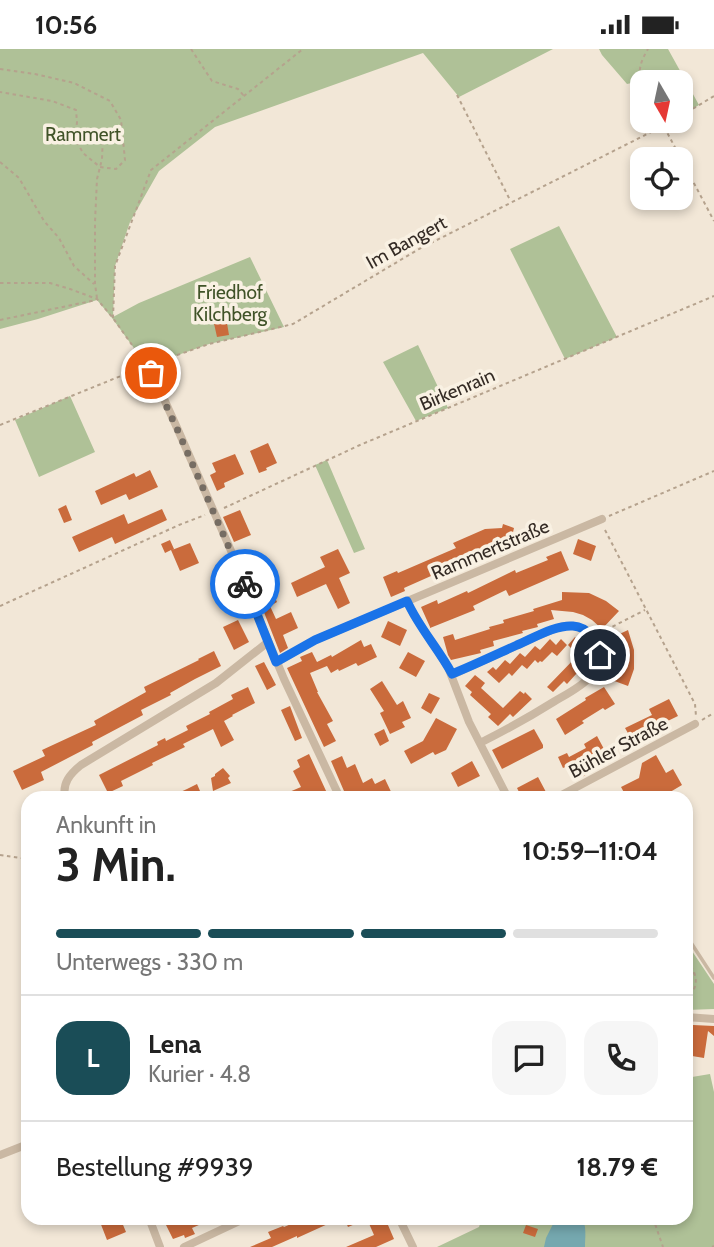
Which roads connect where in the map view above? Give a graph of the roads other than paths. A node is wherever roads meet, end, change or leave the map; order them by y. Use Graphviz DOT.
graph roads {
  1 [pos="147,366"];
  2 [pos="601,519"];
  3 [pos="407,601"];
  4 [pos="268,642"];
  5 [pos="276,662"];
  6 [pos="452,674"];
  7 [pos="695,724"];
  8 [pos="480,743"];
  9 [pos="65,791"];
  10 [pos="337,791"];
  11 [pos="504,791"];
  12 [pos="569,791"];
  13 [pos="693,946"];
  14 [pos="714,978"];
  15 [pos="693,1018"];
  16 [pos="714,1019"];
  17 [pos="21,1147"];
  18 [pos="0,1155"];
  19 [pos="152,1225"];
  20 [pos="231,1225"];
  21 [pos="402,1225"];
  22 [pos="410,1246"];
  23 [pos="160,1247"];
  24 [pos="184,1247"];
  1 -- 4 [label="street"];
  2 -- 3 [label="street, Rammertstraße"];
  3 -- 5 [label="street, Rammertstraße"];
  3 -- 6 [label="street"];
  4 -- 5 [label="street"];
  4 -- 9 [label="street"];
  5 -- 10 [label="street"];
  6 -- 8 [label="street"];
  6 -- 8 [label="street"];
  7 -- 12 [label="street, Bühler Straße"];
  8 -- 11 [label="street"];
  13 -- 14 [label="lane"];
  15 -- 16 [label="street"];
  17 -- 18 [label="street"];
  19 -- 23 [label="street"];
  20 -- 24 [label="street"];
  21 -- 22 [label="street"];
}
